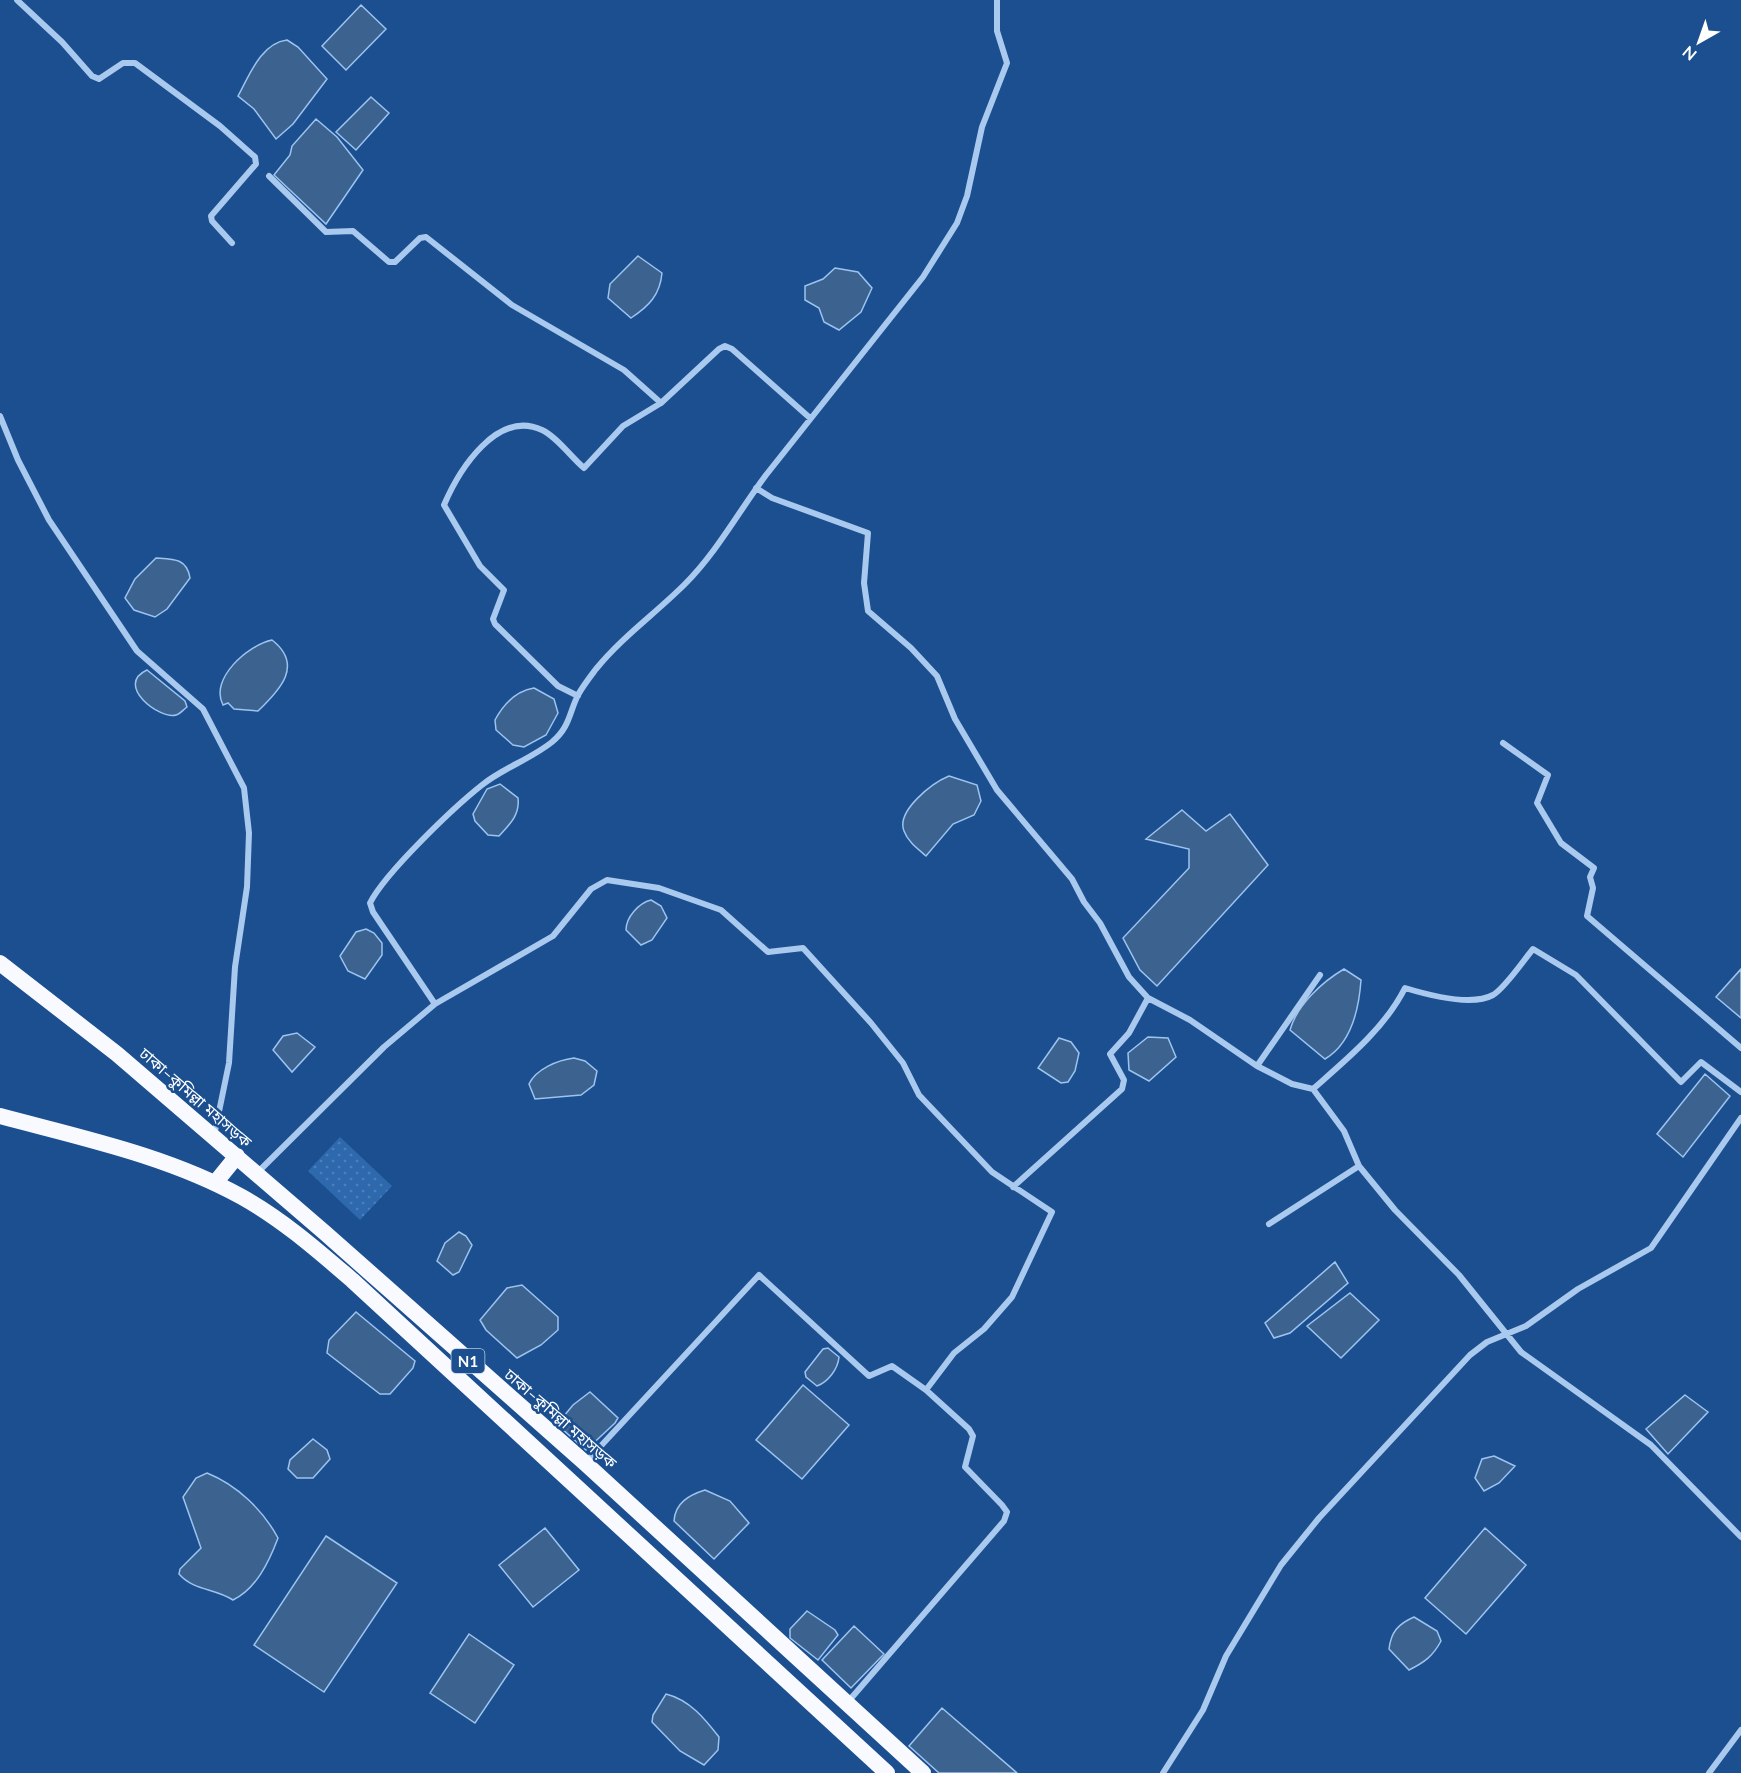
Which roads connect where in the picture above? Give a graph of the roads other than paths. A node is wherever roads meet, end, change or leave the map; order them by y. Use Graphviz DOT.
graph roads {
  1 [pos="17,0"];
  2 [pos="997,0"];
  3 [pos="269,176"];
  4 [pos="232,243"];
  5 [pos="662,403"];
  6 [pos="0,416"];
  7 [pos="810,418"];
  8 [pos="756,488"];
  9 [pos="578,696"];
  10 [pos="1503,743"];
  11 [pos="0,963"];
  12 [pos="1320,975"];
  13 [pos="1148,998"];
  14 [pos="435,1004"];
  15 [pos="1741,1048"];
  16 [pos="1257,1066"];
  17 [pos="1313,1089"];
  18 [pos="1741,1092"];
  19 [pos="0,1116"];
  20 [pos="1741,1118"];
  21 [pos="214,1137"];
  22 [pos="237,1156"];
  23 [pos="1359,1166"];
  24 [pos="256,1173"];
  25 [pos="215,1183"];
  26 [pos="1013,1187"];
  27 [pos="242,1197"];
  28 [pos="1269,1224"];
  29 [pos="1507,1335"];
  30 [pos="926,1390"];
  31 [pos="585,1463"];
  32 [pos="1741,1537"];
  33 [pos="847,1703"];
  34 [pos="1741,1730"];
  35 [pos="887,1773"];
  36 [pos="923,1773"];
  37 [pos="1163,1773"];
  38 [pos="1709,1773"];
  1 -- 4 [label="street"];
  2 -- 7 [label="street"];
  3 -- 5 [label="street"];
  5 -- 7 [label="street"];
  5 -- 9 [label="street"];
  6 -- 21 [label="street"];
  7 -- 8 [label="street"];
  8 -- 9 [label="street"];
  8 -- 13 [label="street"];
  9 -- 14 [label="street"];
  10 -- 15 [label="street"];
  11 -- 21 [label="highway, ঢাকা–কুমিল্লা মহাসড়ক / N1"];
  12 -- 16 [label="street"];
  13 -- 16 [label="street"];
  13 -- 26 [label="street"];
  14 -- 24 [label="street"];
  14 -- 26 [label="street"];
  16 -- 17 [label="street"];
  17 -- 18 [label="street"];
  17 -- 23 [label="street"];
  19 -- 25 [label="highway, N1"];
  20 -- 29 [label="street"];
  21 -- 22 [label="highway, ঢাকা–কুমিল্লা মহাসড়ক / N1"];
  22 -- 24 [label="highway, ঢাকা–কুমিল্লা মহাসড়ক / N1"];
  22 -- 25 [label="highway"];
  23 -- 28 [label="street"];
  23 -- 29 [label="street"];
  24 -- 27 [label="highway"];
  24 -- 31 [label="highway, ঢাকা–কুমিল্লা মহাসড়ক / N1"];
  25 -- 27 [label="highway, N1"];
  26 -- 30 [label="street"];
  27 -- 35 [label="highway, N1"];
  29 -- 32 [label="street"];
  29 -- 37 [label="street"];
  30 -- 31 [label="street"];
  30 -- 33 [label="street"];
  31 -- 33 [label="highway, ঢাকা–কুমিল্লা মহাসড়ক / N1"];
  33 -- 36 [label="highway, ঢাকা–কুমিল্লা মহাসড়ক / N1"];
  34 -- 38 [label="street"];
}
